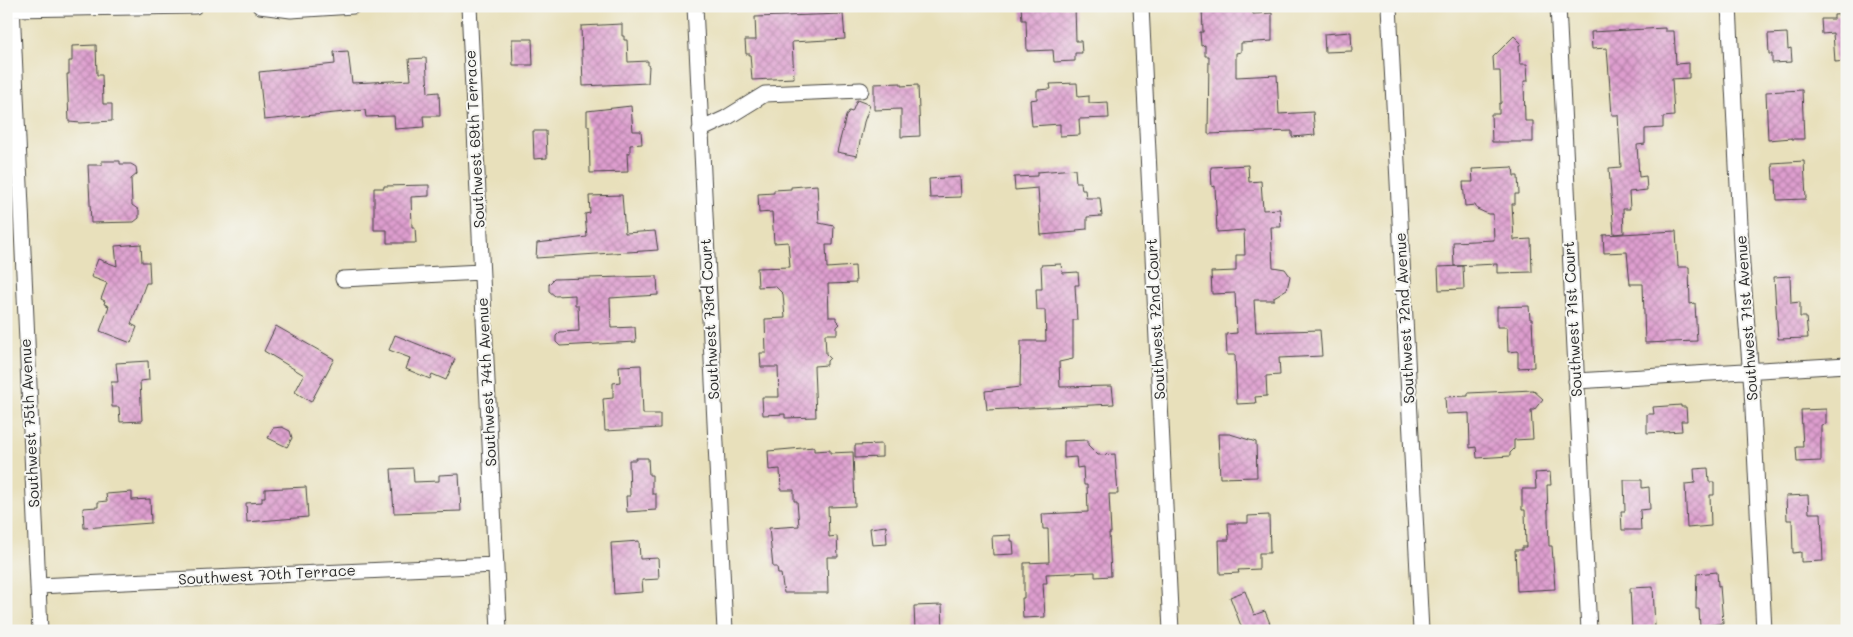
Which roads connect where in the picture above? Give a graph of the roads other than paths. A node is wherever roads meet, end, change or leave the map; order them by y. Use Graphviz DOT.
graph roads {
  1 [pos="195,6"];
  2 [pos="260,6"];
  3 [pos="353,6"];
  4 [pos="469,6"];
  5 [pos="694,6"];
  6 [pos="1141,6"];
  7 [pos="1389,6"];
  8 [pos="1558,6"];
  9 [pos="1728,6"];
  10 [pos="12,8"];
  11 [pos="861,90"];
  12 [pos="700,130"];
  13 [pos="481,272"];
  14 [pos="343,279"];
  15 [pos="1847,365"];
  16 [pos="1751,370"];
  17 [pos="1576,381"];
  18 [pos="495,565"];
  19 [pos="38,586"];
  20 [pos="40,631"];
  21 [pos="499,631"];
  22 [pos="725,631"];
  23 [pos="1171,631"];
  24 [pos="1420,631"];
  25 [pos="1589,631"];
  26 [pos="1764,631"];
  1 -- 10 [label="street"];
  2 -- 3 [label="street"];
  4 -- 13 [label="street, Southwest 69th Terrace"];
  5 -- 12 [label="street, Southwest 73rd Court"];
  6 -- 23 [label="street, Southwest 72nd Court"];
  7 -- 24 [label="street, Southwest 72nd Avenue"];
  8 -- 17 [label="street, Southwest 71st Court"];
  9 -- 16 [label="street, Southwest 71st Avenue"];
  10 -- 19 [label="street, Southwest 75th Avenue"];
  11 -- 12 [label="street"];
  12 -- 22 [label="street, Southwest 73rd Court"];
  13 -- 14 [label="street"];
  13 -- 18 [label="street, Southwest 74th Avenue"];
  15 -- 16 [label="street"];
  16 -- 17 [label="street"];
  16 -- 26 [label="street, Southwest 71st Avenue"];
  17 -- 25 [label="street, Southwest 71st Court"];
  18 -- 19 [label="street, Southwest 70th Terrace"];
  18 -- 21 [label="street, Southwest 74th Avenue"];
  19 -- 20 [label="street, Southwest 75th Avenue"];
}
